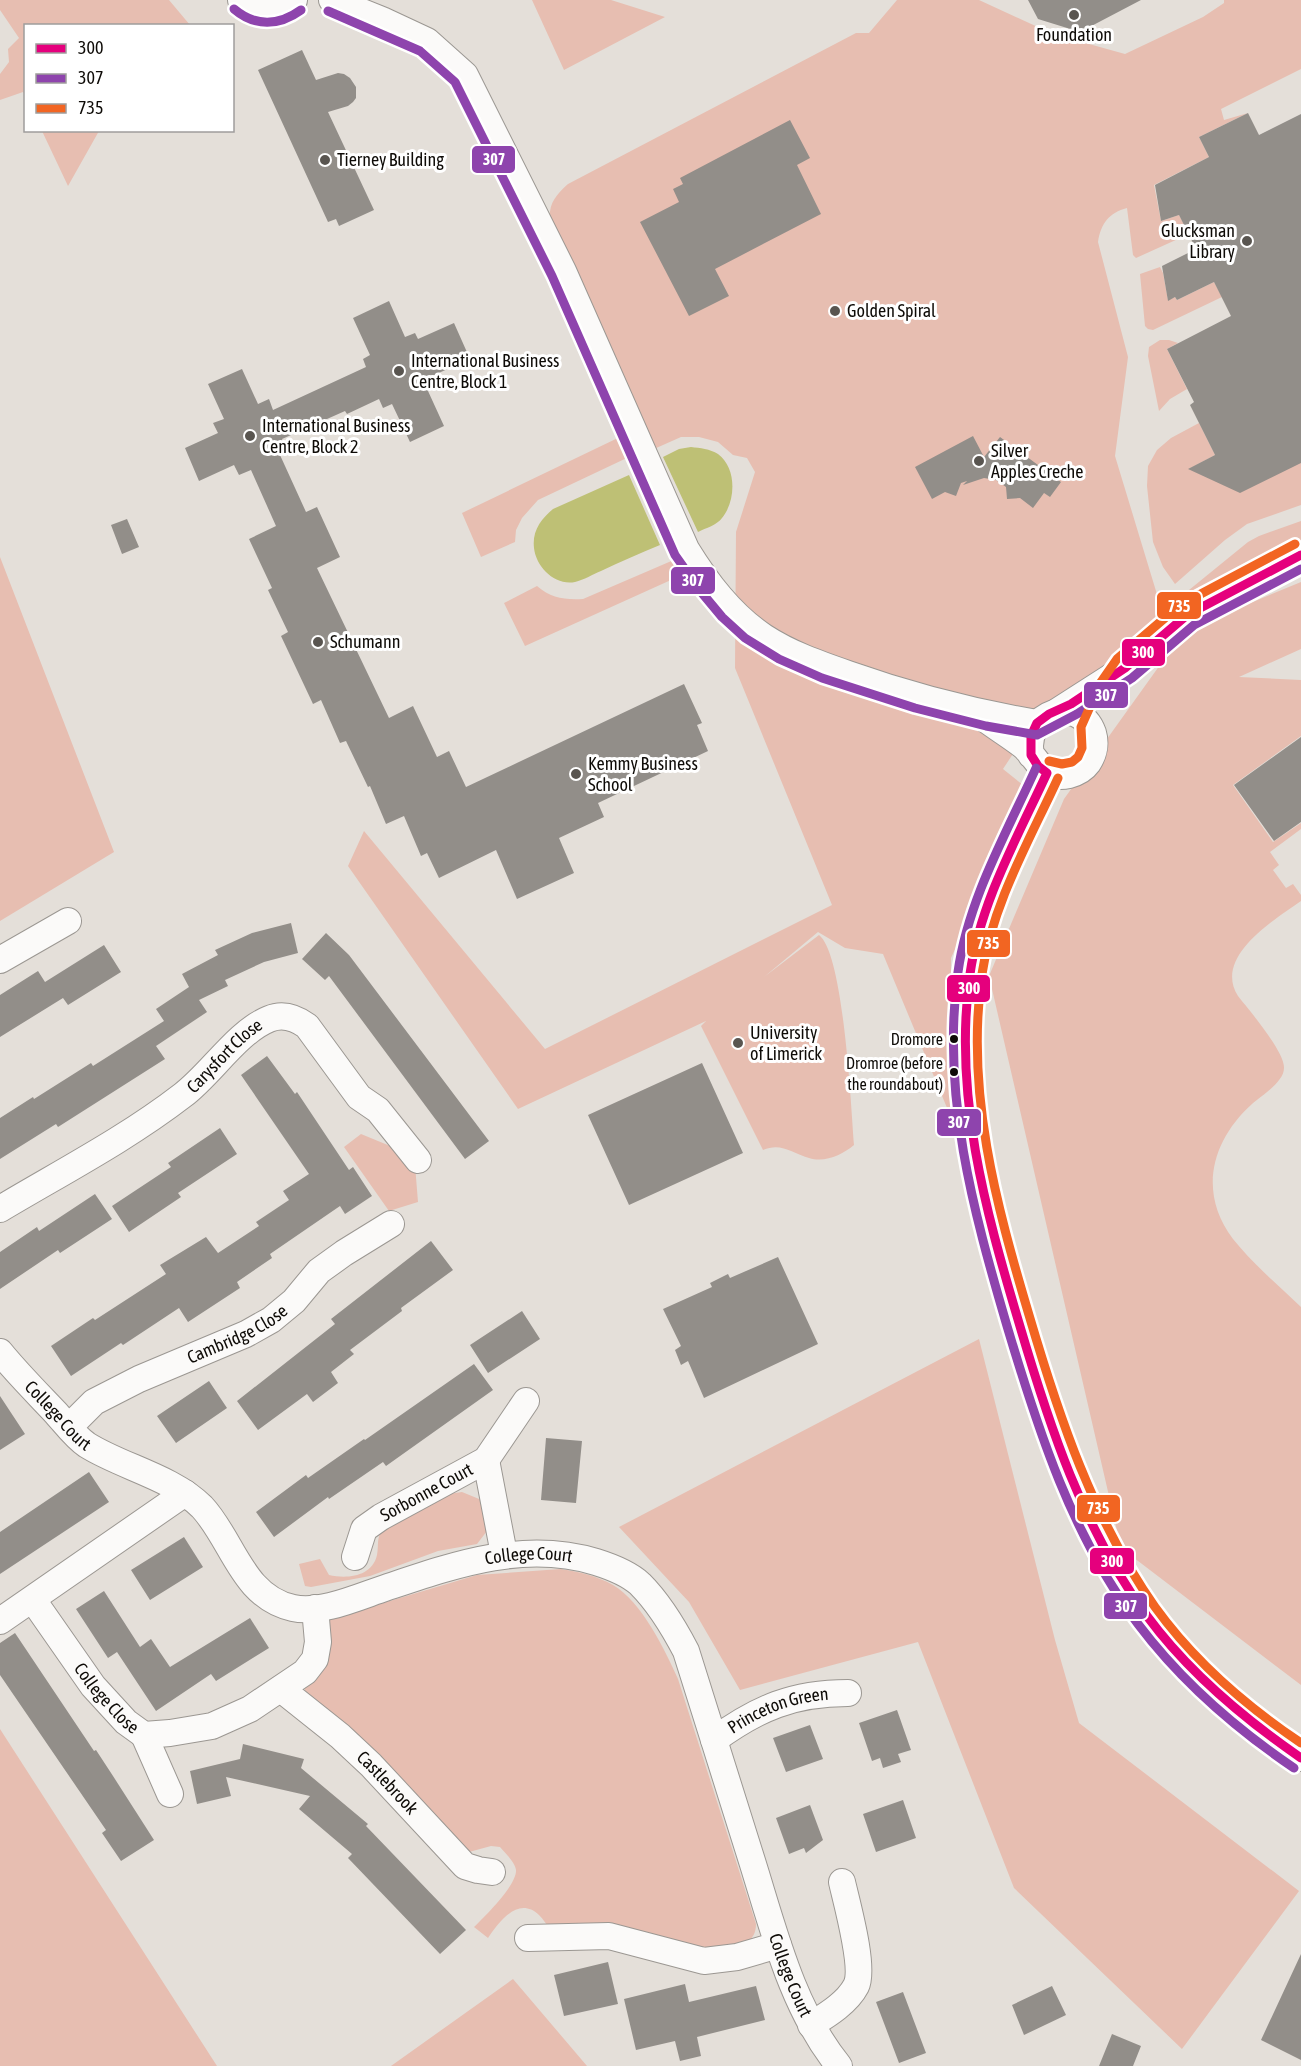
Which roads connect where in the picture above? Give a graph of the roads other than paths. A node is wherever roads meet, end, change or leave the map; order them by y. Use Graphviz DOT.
graph roads {
  1 [pos="242,0"];
  2 [pos="294,0"];
  3 [pos="332,0"];
  4 [pos="1301,555"];
  5 [pos="1125,668"];
  6 [pos="975,712"];
  7 [pos="1047,717"];
  8 [pos="1092,732"];
  9 [pos="1039,764"];
  10 [pos="68,921"];
  11 [pos="0,960"];
  12 [pos="418,1160"];
  13 [pos="0,1209"];
  14 [pos="391,1224"];
  15 [pos="1,1355"];
  16 [pos="525,1401"];
  17 [pos="69,1427"];
  18 [pos="486,1460"];
  19 [pos="185,1493"];
  20 [pos="504,1554"];
  21 [pos="355,1557"];
  22 [pos="33,1600"];
  23 [pos="315,1608"];
  24 [pos="0,1621"];
  25 [pos="281,1689"];
  26 [pos="848,1693"];
  27 [pos="144,1735"];
  28 [pos="714,1740"];
  29 [pos="1301,1758"];
  30 [pos="170,1794"];
  31 [pos="492,1872"];
  32 [pos="842,1882"];
  33 [pos="528,1938"];
  34 [pos="778,1946"];
  35 [pos="811,2025"];
  36 [pos="839,2066"];
  1 -- 2 [label="street"];
  3 -- 6 [label="street"];
  4 -- 5 [label="street"];
  5 -- 7 [label="street"];
  5 -- 8 [label="street"];
  6 -- 7 [label="street"];
  6 -- 9 [label="street"];
  7 -- 8 [label="street"];
  7 -- 9 [label="street"];
  8 -- 9 [label="street"];
  9 -- 29 [label="street"];
  10 -- 11 [label="street"];
  12 -- 13 [label="street, Carysfort Close"];
  14 -- 17 [label="street, Cambridge Close"];
  15 -- 17 [label="street, College Court"];
  16 -- 18 [label="street, Sorbonne Court"];
  17 -- 19 [label="street, College Court"];
  18 -- 20 [label="street"];
  18 -- 21 [label="street, Sorbonne Court"];
  19 -- 22 [label="street"];
  19 -- 23 [label="street, College Court"];
  20 -- 23 [label="street, College Court"];
  20 -- 28 [label="street, College Court"];
  22 -- 24 [label="street"];
  22 -- 27 [label="street, College Close"];
  23 -- 25 [label="street"];
  25 -- 27 [label="street, College Close"];
  25 -- 31 [label="street, Castlebrook"];
  26 -- 28 [label="street, Princeton Green"];
  27 -- 30 [label="street"];
  28 -- 34 [label="street, College Court"];
  32 -- 35 [label="street"];
  33 -- 34 [label="street"];
  34 -- 35 [label="street, College Court"];
  35 -- 36 [label="street, College Court"];
}
